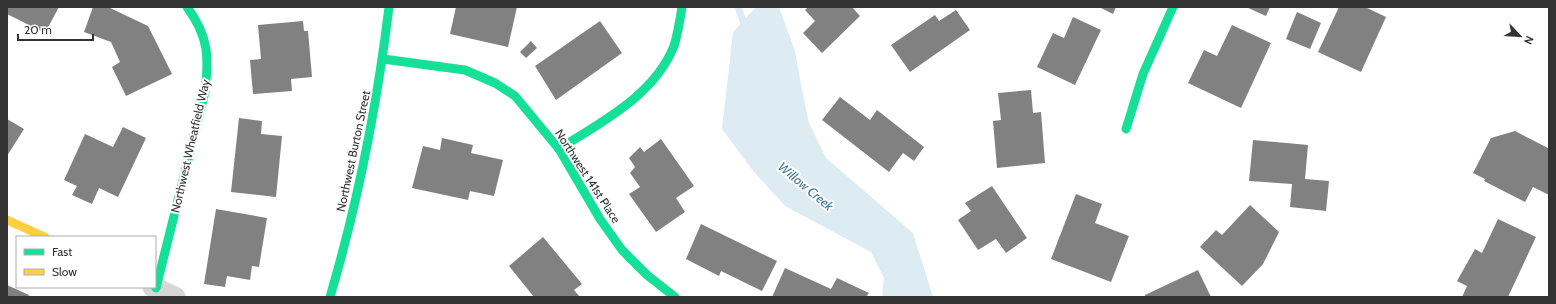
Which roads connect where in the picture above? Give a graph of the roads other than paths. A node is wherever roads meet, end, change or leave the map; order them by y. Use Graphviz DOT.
graph roads {
  1 [pos="187,7"];
  2 [pos="389,7"];
  3 [pos="682,7"];
  4 [pos="1173,7"];
  5 [pos="383,59"];
  6 [pos="1126,129"];
  7 [pos="559,149"];
  8 [pos="7,220"];
  9 [pos="43,236"];
  10 [pos="156,280"];
  11 [pos="154,288"];
  12 [pos="175,297"];
  13 [pos="330,297"];
  14 [pos="674,297"];
  1 -- 10 [label="street, Northwest Wheatfield Way"];
  2 -- 5 [label="street, Northwest Burton Street"];
  3 -- 7 [label="street"];
  4 -- 6 [label="street"];
  5 -- 7 [label="street, Northwest 141st Place"];
  5 -- 13 [label="street, Northwest Burton Street"];
  7 -- 14 [label="street, Northwest 141st Place"];
  8 -- 9 [label="street"];
  11 -- 12 [label="street, Northwest Wheatfield Way"];
}
